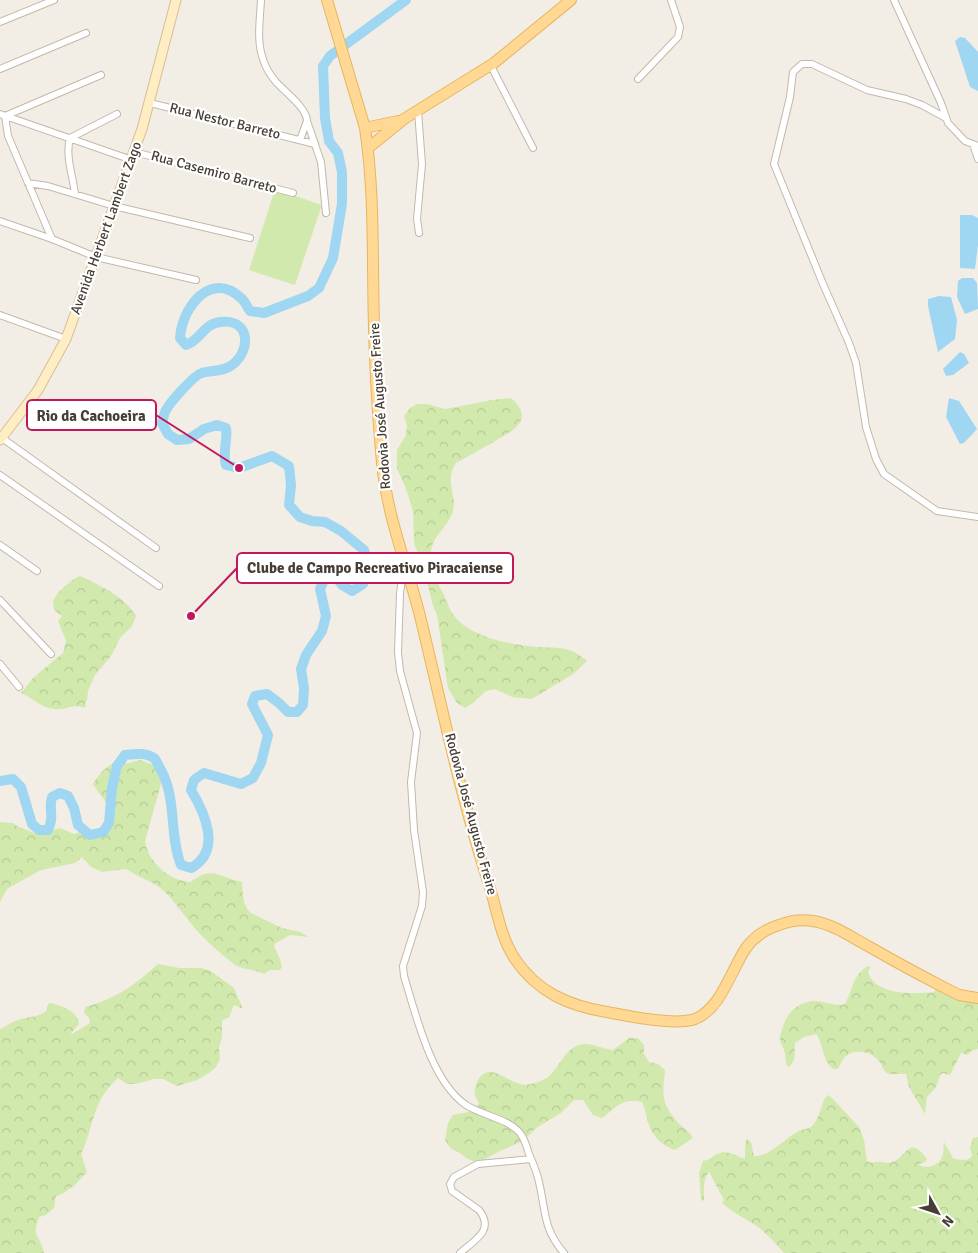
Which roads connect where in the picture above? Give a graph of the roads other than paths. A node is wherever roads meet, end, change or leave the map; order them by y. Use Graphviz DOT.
graph roads {
  1 [pos="54,0"];
  2 [pos="176,0"];
  3 [pos="261,0"];
  4 [pos="326,0"];
  5 [pos="571,0"];
  6 [pos="671,0"];
  7 [pos="894,0"];
  8 [pos="0,22"];
  9 [pos="86,33"];
  10 [pos="1,66"];
  11 [pos="491,66"];
  12 [pos="102,75"];
  13 [pos="638,78"];
  14 [pos="150,103"];
  15 [pos="418,111"];
  16 [pos="118,114"];
  17 [pos="2,115"];
  18 [pos="946,118"];
  19 [pos="404,119"];
  20 [pos="306,120"];
  21 [pos="365,128"];
  22 [pos="70,138"];
  23 [pos="300,140"];
  24 [pos="316,144"];
  25 [pos="976,145"];
  26 [pos="368,148"];
  27 [pos="533,148"];
  28 [pos="133,156"];
  29 [pos="978,159"];
  30 [pos="28,183"];
  31 [pos="293,193"];
  32 [pos="75,194"];
  33 [pos="114,206"];
  34 [pos="326,213"];
  35 [pos="0,221"];
  36 [pos="419,233"];
  37 [pos="250,238"];
  38 [pos="52,239"];
  39 [pos="96,257"];
  40 [pos="196,280"];
  41 [pos="0,315"];
  42 [pos="66,339"];
  43 [pos="1,439"];
  44 [pos="0,475"];
  45 [pos="978,517"];
  46 [pos="0,545"];
  47 [pos="156,548"];
  48 [pos="405,560"];
  49 [pos="37,571"];
  50 [pos="158,586"];
  51 [pos="0,600"];
  52 [pos="51,654"];
  53 [pos="0,664"];
  54 [pos="19,687"];
  55 [pos="978,998"];
  56 [pos="531,1158"];
  57 [pos="460,1253"];
  58 [pos="564,1253"];
  1 -- 8 [label="street"];
  2 -- 14 [label="street, Avenida Herbert Lambert Zago"];
  3 -- 20 [label="street"];
  4 -- 21 [label="main road, Rodovia José Augusto Freire"];
  5 -- 11 [label="main road"];
  6 -- 13 [label="street"];
  7 -- 18 [label="street"];
  9 -- 10 [label="street"];
  11 -- 15 [label="main road"];
  11 -- 27 [label="street"];
  12 -- 17 [label="street"];
  14 -- 23 [label="street, Rua Nestor Barreto"];
  14 -- 28 [label="street, Avenida Herbert Lambert Zago"];
  15 -- 19 [label="main road"];
  15 -- 36 [label="street"];
  16 -- 22 [label="street"];
  17 -- 22 [label="street, Rua Casemiro Barreto"];
  17 -- 30 [label="street"];
  18 -- 25 [label="street"];
  18 -- 45 [label="street"];
  19 -- 21 [label="main road"];
  19 -- 26 [label="main road"];
  20 -- 23 [label="street"];
  20 -- 24 [label="street"];
  21 -- 26 [label="main road, Rodovia José Augusto Freire"];
  22 -- 28 [label="street, Rua Casemiro Barreto"];
  22 -- 32 [label="street"];
  23 -- 24 [label="street, Rua Nestor Barreto"];
  24 -- 34 [label="street"];
  25 -- 29 [label="street"];
  26 -- 48 [label="main road, Rodovia José Augusto Freire"];
  28 -- 31 [label="street, Rua Casemiro Barreto"];
  28 -- 33 [label="street, Avenida Herbert Lambert Zago"];
  30 -- 32 [label="street"];
  30 -- 38 [label="street"];
  32 -- 33 [label="street"];
  33 -- 37 [label="street"];
  33 -- 39 [label="street, Avenida Herbert Lambert Zago"];
  35 -- 38 [label="street"];
  38 -- 39 [label="street"];
  39 -- 40 [label="street"];
  39 -- 42 [label="street, Avenida Herbert Lambert Zago"];
  41 -- 42 [label="street"];
  42 -- 43 [label="street, Avenida Herbert Lambert Zago"];
  43 -- 47 [label="street"];
  44 -- 50 [label="street"];
  46 -- 49 [label="street"];
  48 -- 55 [label="main road, Rodovia José Augusto Freire"];
  48 -- 56 [label="street"];
  51 -- 52 [label="street"];
  53 -- 54 [label="street"];
  56 -- 57 [label="street"];
  56 -- 58 [label="street"];
}
